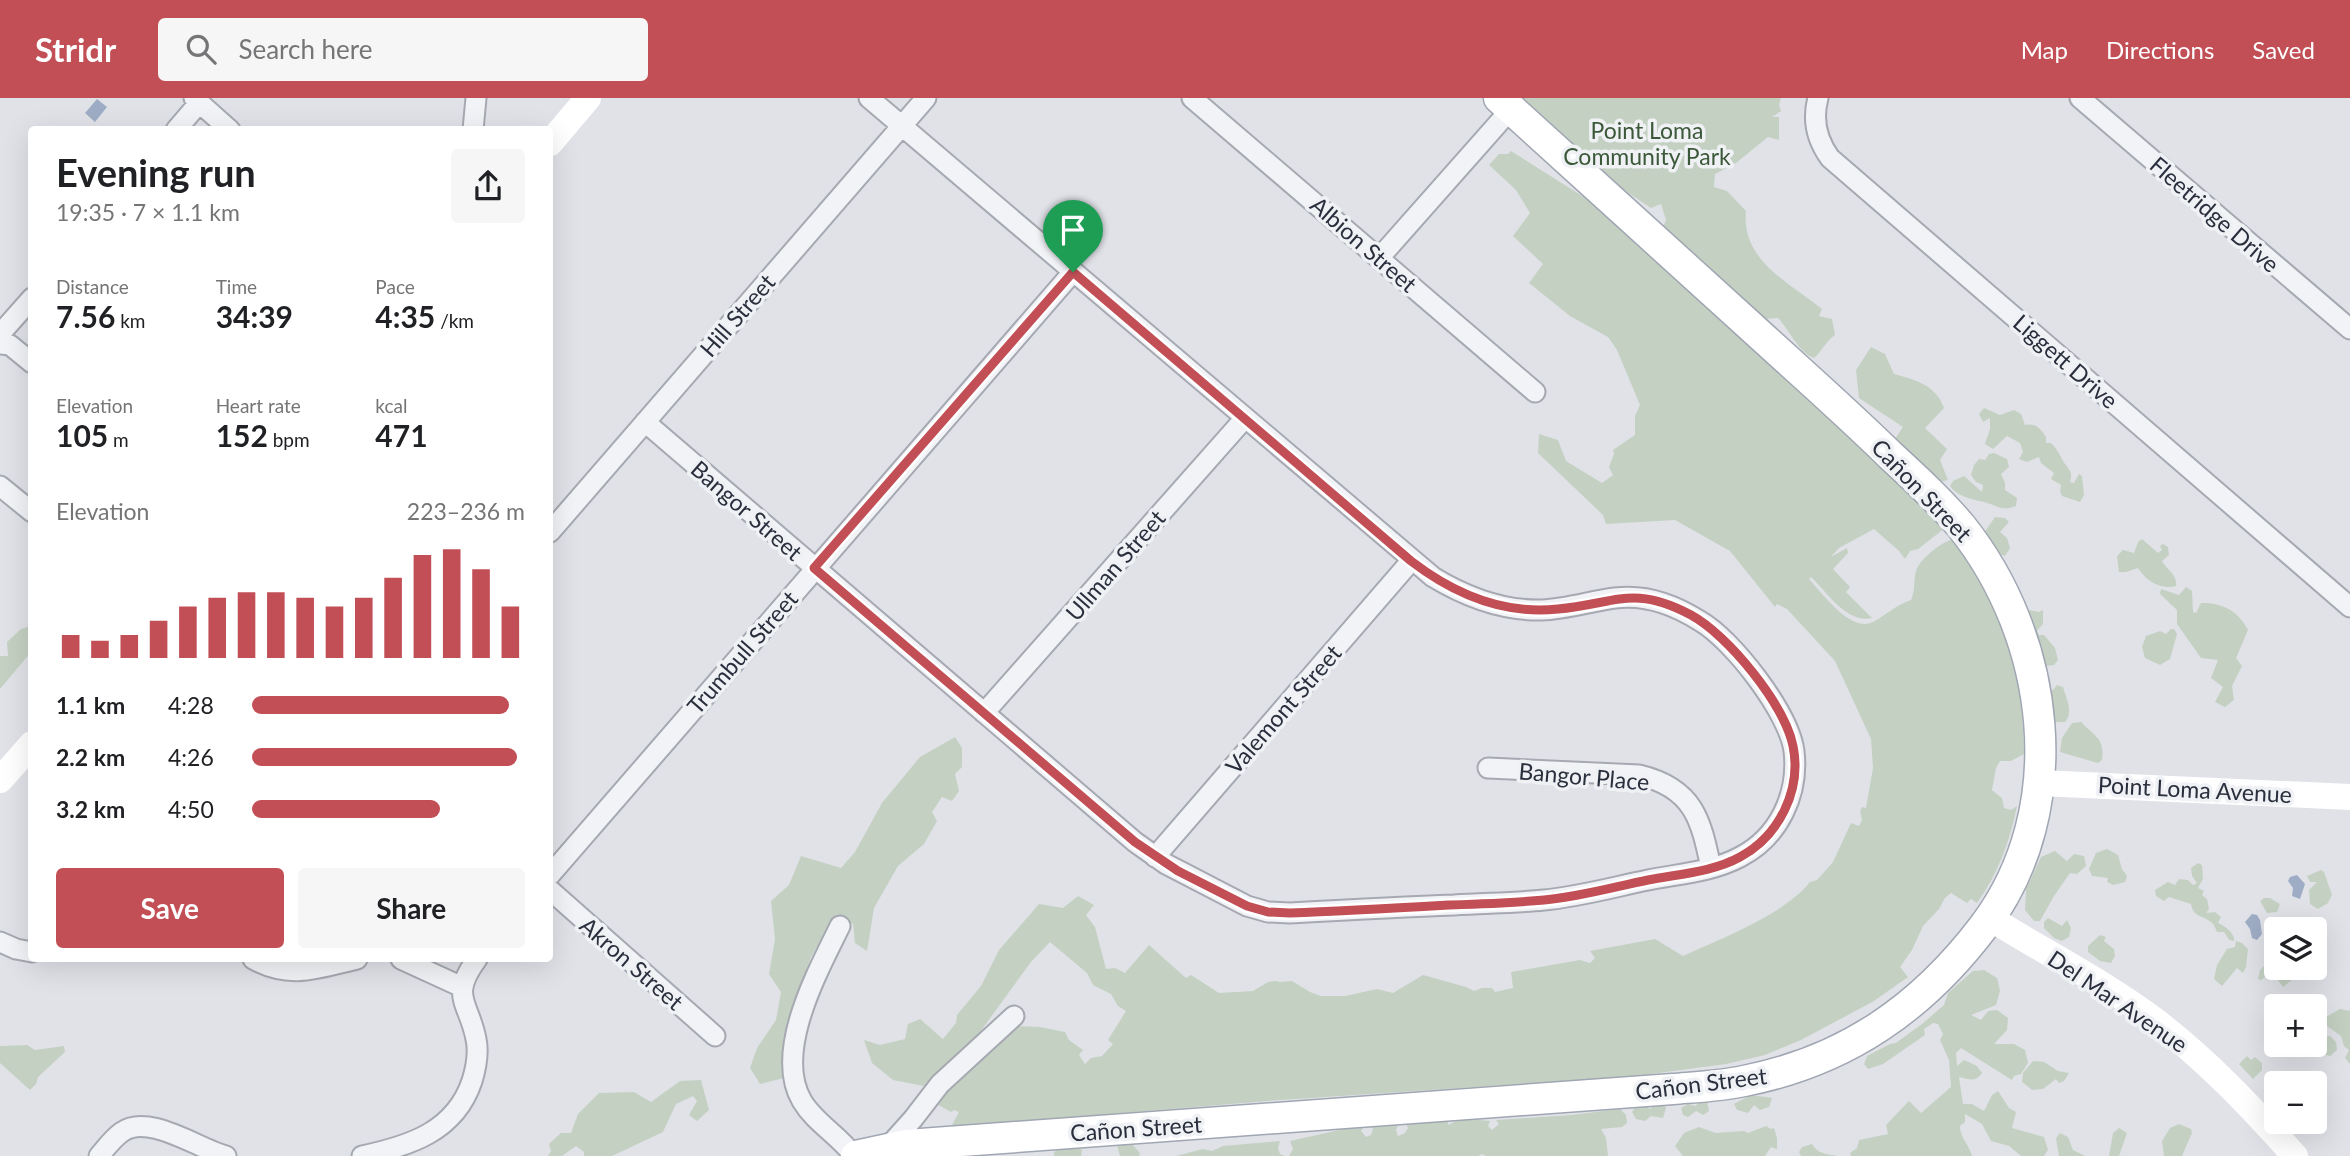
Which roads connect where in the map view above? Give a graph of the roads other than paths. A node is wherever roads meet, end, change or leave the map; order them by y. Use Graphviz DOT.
graph roads {
  1 [pos="476,98"];
  2 [pos="588,98"];
  3 [pos="869,98"];
  4 [pos="926,98"];
  5 [pos="1192,98"];
  6 [pos="1818,98"];
  7 [pos="2080,98"];
  8 [pos="196,100"];
  9 [pos="1505,104"];
  10 [pos="901,125"];
  11 [pos="179,126"];
  12 [pos="225,126"];
  13 [pos="473,126"];
  14 [pos="553,139"];
  15 [pos="1380,257"];
  16 [pos="1073,272"];
  17 [pos="28,302"];
  18 [pos="2350,330"];
  19 [pos="0,334"];
  20 [pos="0,344"];
  21 [pos="28,360"];
  22 [pos="1535,392"];
  23 [pos="1245,418"];
  24 [pos="645,422"];
  25 [pos="0,486"];
  26 [pos="28,509"];
  27 [pos="553,529"];
  28 [pos="1411,561"];
  29 [pos="814,568"];
  30 [pos="2350,607"];
  31 [pos="985,713"];
  32 [pos="28,748"];
  33 [pos="1488,768"];
  34 [pos="0,780"];
  35 [pos="2040,783"];
  36 [pos="2350,797"];
  37 [pos="1155,857"];
  38 [pos="1711,868"];
  39 [pos="553,871"];
  40 [pos="553,893"];
  41 [pos="1990,918"];
  42 [pos="841,926"];
  43 [pos="0,942"];
  44 [pos="28,951"];
  45 [pos="259,962"];
  46 [pos="342,962"];
  47 [pos="407,962"];
  48 [pos="475,962"];
  49 [pos="461,987"];
  50 [pos="1014,1016"];
  51 [pos="715,1035"];
  52 [pos="887,1148"];
  53 [pos="99,1156"];
  54 [pos="226,1156"];
  55 [pos="362,1156"];
  56 [pos="855,1156"];
  57 [pos="2295,1156"];
  1 -- 13 [label="street"];
  2 -- 14 [label="street"];
  3 -- 10 [label="street"];
  4 -- 10 [label="street, Hill Street"];
  5 -- 15 [label="street, Albion Street"];
  6 -- 30 [label="street, Liggett Drive"];
  7 -- 18 [label="street, Fleetridge Drive"];
  8 -- 11 [label="street"];
  8 -- 12 [label="street"];
  9 -- 15 [label="street"];
  9 -- 35 [label="main road, Cañon Street"];
  10 -- 16 [label="street"];
  10 -- 24 [label="street, Hill Street"];
  15 -- 22 [label="street, Albion Street"];
  16 -- 23 [label="street"];
  16 -- 29 [label="street, Trumbull Street"];
  17 -- 19 [label="street"];
  20 -- 21 [label="street"];
  23 -- 28 [label="street"];
  23 -- 31 [label="street, Ullman Street"];
  24 -- 27 [label="street, Hill Street"];
  24 -- 29 [label="street, Bangor Street"];
  25 -- 26 [label="street"];
  28 -- 37 [label="street, Valemont Street"];
  28 -- 38 [label="street, Bangor Street"];
  29 -- 31 [label="street, Bangor Street"];
  29 -- 39 [label="street, Trumbull Street"];
  31 -- 37 [label="street, Bangor Street"];
  32 -- 34 [label="street"];
  33 -- 38 [label="street, Bangor Place"];
  35 -- 36 [label="street, Point Loma Avenue"];
  35 -- 41 [label="main road, Cañon Street"];
  37 -- 38 [label="street, Bangor Street"];
  40 -- 51 [label="street, Akron Street"];
  41 -- 52 [label="main road, Cañon Street"];
  41 -- 57 [label="street, Del Mar Avenue"];
  42 -- 56 [label="street"];
  43 -- 44 [label="street"];
  45 -- 46 [label="street"];
  47 -- 49 [label="street"];
  48 -- 49 [label="street"];
  49 -- 55 [label="street"];
  50 -- 52 [label="street"];
  52 -- 56 [label="main road, Cañon Street"];
  53 -- 54 [label="street"];
}
